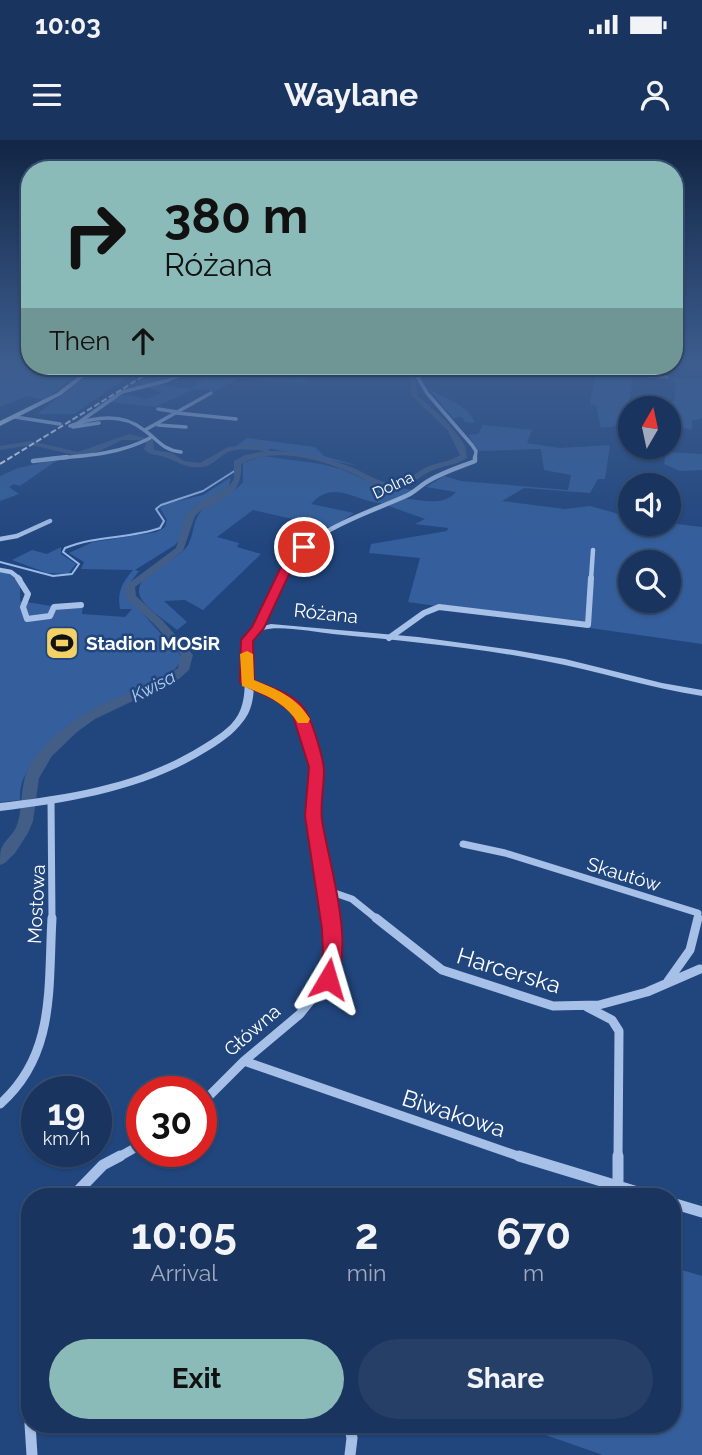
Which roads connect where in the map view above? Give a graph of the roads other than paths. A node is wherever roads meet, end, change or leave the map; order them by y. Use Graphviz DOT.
graph roads {
  1 [pos="51,423"];
  2 [pos="77,423"];
  3 [pos="96,423"];
  4 [pos="135,423"];
  5 [pos="160,423"];
  6 [pos="457,423"];
  7 [pos="60,425"];
  8 [pos="157,425"];
  9 [pos="186,427"];
  10 [pos="145,430"];
  11 [pos="147,439"];
  12 [pos="181,452"];
  13 [pos="33,461"];
  14 [pos="51,521"];
  15 [pos="0,539"];
  16 [pos="593,550"];
  17 [pos="0,570"];
  18 [pos="81,605"];
  19 [pos="257,628"];
  20 [pos="389,638"];
  21 [pos="247,683"];
  22 [pos="702,692"];
  23 [pos="46,801"];
  24 [pos="4,806"];
  25 [pos="463,844"];
  26 [pos="326,890"];
  27 [pos="700,969"];
  28 [pos="666,984"];
  29 [pos="586,1007"];
  30 [pos="244,1061"];
  31 [pos="217,1088"];
  32 [pos="0,1104"];
  33 [pos="126,1153"];
  34 [pos="618,1186"];
  35 [pos="81,1188"];
  36 [pos="625,1188"];
  37 [pos="681,1206"];
  38 [pos="702,1212"];
  39 [pos="31,1433"];
  40 [pos="351,1433"];
  41 [pos="34,1454"];
  42 [pos="349,1455"];
  1 -- 7 [label="street"];
  2 -- 3 [label="street"];
  4 -- 10 [label="street"];
  5 -- 8 [label="street"];
  6 -- 19 [label="street, Dolna"];
  8 -- 9 [label="street"];
  8 -- 10 [label="street"];
  10 -- 11 [label="street"];
  11 -- 12 [label="street"];
  11 -- 13 [label="street"];
  14 -- 15 [label="street"];
  16 -- 20 [label="street"];
  17 -- 18 [label="street"];
  19 -- 20 [label="street, Różana"];
  19 -- 21 [label="street"];
  20 -- 22 [label="street, Różana"];
  21 -- 23 [label="street"];
  21 -- 26 [label="street, Główna"];
  23 -- 24 [label="street"];
  23 -- 32 [label="street, Mostowa"];
  25 -- 28 [label="street, Skautów"];
  26 -- 29 [label="street, Harcerska"];
  26 -- 30 [label="street, Główna"];
  27 -- 28 [label="street, Harcerska"];
  28 -- 29 [label="street, Harcerska"];
  29 -- 34 [label="street"];
  30 -- 31 [label="street, Główna"];
  30 -- 34 [label="street, Biwakowa"];
  33 -- 35 [label="street"];
  34 -- 36 [label="street, Biwakowa"];
  37 -- 38 [label="street"];
  39 -- 41 [label="street"];
  40 -- 42 [label="street"];
}
